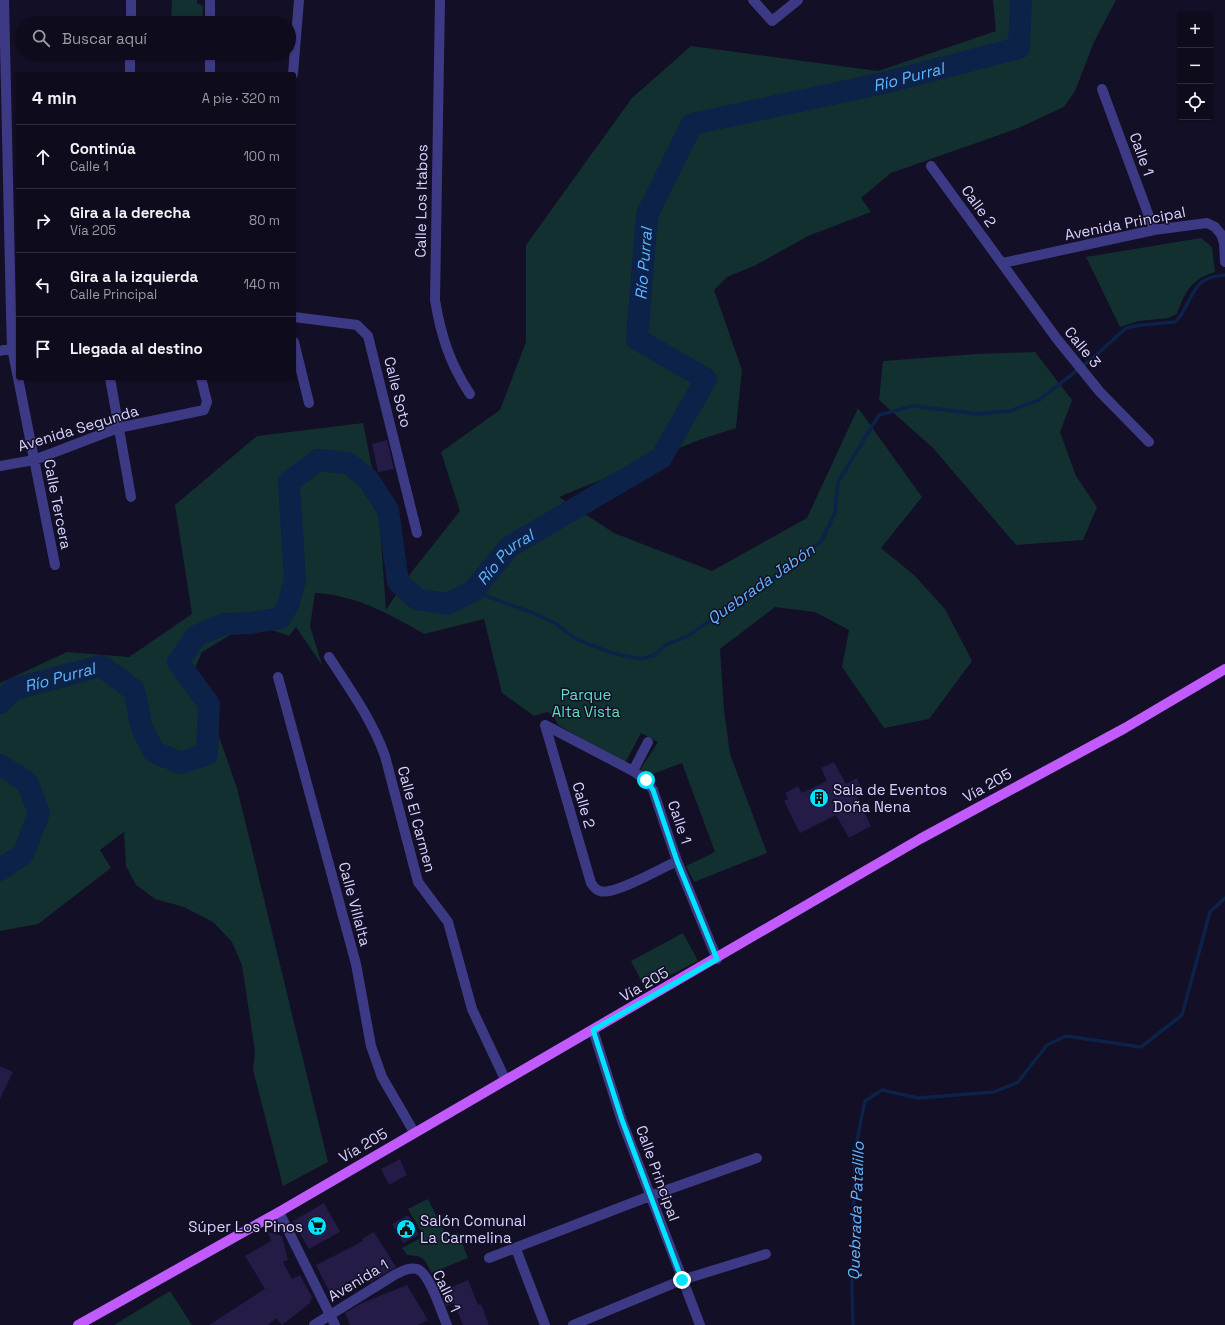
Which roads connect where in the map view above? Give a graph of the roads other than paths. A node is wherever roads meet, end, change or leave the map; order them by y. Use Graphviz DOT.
graph roads {
  1 [pos="4,0"];
  2 [pos="131,0"];
  3 [pos="210,0"];
  4 [pos="299,0"];
  5 [pos="440,0"];
  6 [pos="753,0"];
  7 [pos="798,0"];
  8 [pos="131,16"];
  9 [pos="210,16"];
  10 [pos="296,17"];
  11 [pos="130,60"];
  12 [pos="210,60"];
  13 [pos="293,60"];
  14 [pos="130,72"];
  15 [pos="210,72"];
  16 [pos="293,72"];
  17 [pos="1102,89"];
  18 [pos="931,166"];
  19 [pos="4,209"];
  20 [pos="1154,230"];
  21 [pos="1225,262"];
  22 [pos="1003,263"];
  23 [pos="296,317"];
  24 [pos="12,348"];
  25 [pos="0,350"];
  26 [pos="296,350"];
  27 [pos="16,368"];
  28 [pos="18,380"];
  29 [pos="110,380"];
  30 [pos="202,380"];
  31 [pos="470,394"];
  32 [pos="309,403"];
  33 [pos="118,428"];
  34 [pos="1149,442"];
  35 [pos="34,460"];
  36 [pos="0,466"];
  37 [pos="131,497"];
  38 [pos="417,533"];
  39 [pos="55,565"];
  40 [pos="329,657"];
  41 [pos="1225,669"];
  42 [pos="278,677"];
  43 [pos="545,725"];
  44 [pos="648,742"];
  45 [pos="633,772"];
  46 [pos="677,861"];
  47 [pos="717,959"];
  48 [pos="593,1030"];
  49 [pos="505,1079"];
  50 [pos="414,1132"];
  51 [pos="757,1158"];
  52 [pos="650,1196"];
  53 [pos="279,1212"];
  54 [pos="516,1249"];
  55 [pos="766,1254"];
  56 [pos="489,1258"];
  57 [pos="420,1270"];
  58 [pos="682,1280"];
  59 [pos="331,1314"];
  60 [pos="78,1325"];
  61 [pos="314,1325"];
  62 [pos="335,1325"];
  63 [pos="447,1325"];
  64 [pos="545,1325"];
  65 [pos="573,1325"];
  66 [pos="700,1325"];
  1 -- 19 [label="street, Calle Tercera"];
  2 -- 8 [label="street"];
  3 -- 9 [label="street"];
  4 -- 10 [label="street"];
  5 -- 31 [label="street, Calle Los Itabos"];
  6 -- 7 [label="street"];
  11 -- 14 [label="street"];
  12 -- 15 [label="street"];
  13 -- 16 [label="street"];
  17 -- 20 [label="street, Calle 1"];
  18 -- 22 [label="street, Calle 2"];
  19 -- 24 [label="street, Calle Tercera"];
  20 -- 21 [label="street, Avenida Principal"];
  20 -- 22 [label="street, Avenida Principal"];
  22 -- 34 [label="street, Calle 3"];
  23 -- 38 [label="street, Calle Soto"];
  24 -- 25 [label="street"];
  24 -- 27 [label="street, Calle Tercera"];
  26 -- 32 [label="street"];
  28 -- 35 [label="street, Calle Tercera"];
  29 -- 33 [label="street"];
  30 -- 33 [label="street, Avenida Segunda"];
  33 -- 35 [label="street, Avenida Segunda"];
  33 -- 37 [label="street"];
  35 -- 36 [label="street, Avenida Segunda"];
  35 -- 39 [label="street, Calle Tercera"];
  40 -- 49 [label="street, Calle El Carmen"];
  41 -- 47 [label="main road, Vía 205"];
  42 -- 50 [label="street, Calle Villalta"];
  43 -- 45 [label="street, Calle 1"];
  43 -- 46 [label="street, Calle 2"];
  44 -- 45 [label="street"];
  45 -- 46 [label="street, Calle 1"];
  46 -- 47 [label="street, Calle 1"];
  47 -- 48 [label="main road, Vía 205"];
  48 -- 49 [label="main road, Vía 205"];
  48 -- 52 [label="street, Calle Principal"];
  49 -- 50 [label="main road, Vía 205"];
  50 -- 53 [label="main road, Vía 205"];
  51 -- 52 [label="street"];
  52 -- 54 [label="street"];
  52 -- 58 [label="street, Calle Principal"];
  53 -- 59 [label="street"];
  53 -- 60 [label="main road, Vía 205"];
  54 -- 56 [label="street"];
  54 -- 64 [label="street"];
  55 -- 58 [label="street"];
  57 -- 59 [label="street, Avenida 1"];
  57 -- 63 [label="street, Calle 1"];
  58 -- 65 [label="street"];
  58 -- 66 [label="street, Calle Principal"];
  59 -- 61 [label="street, Avenida 1"];
  59 -- 62 [label="street"];
}
